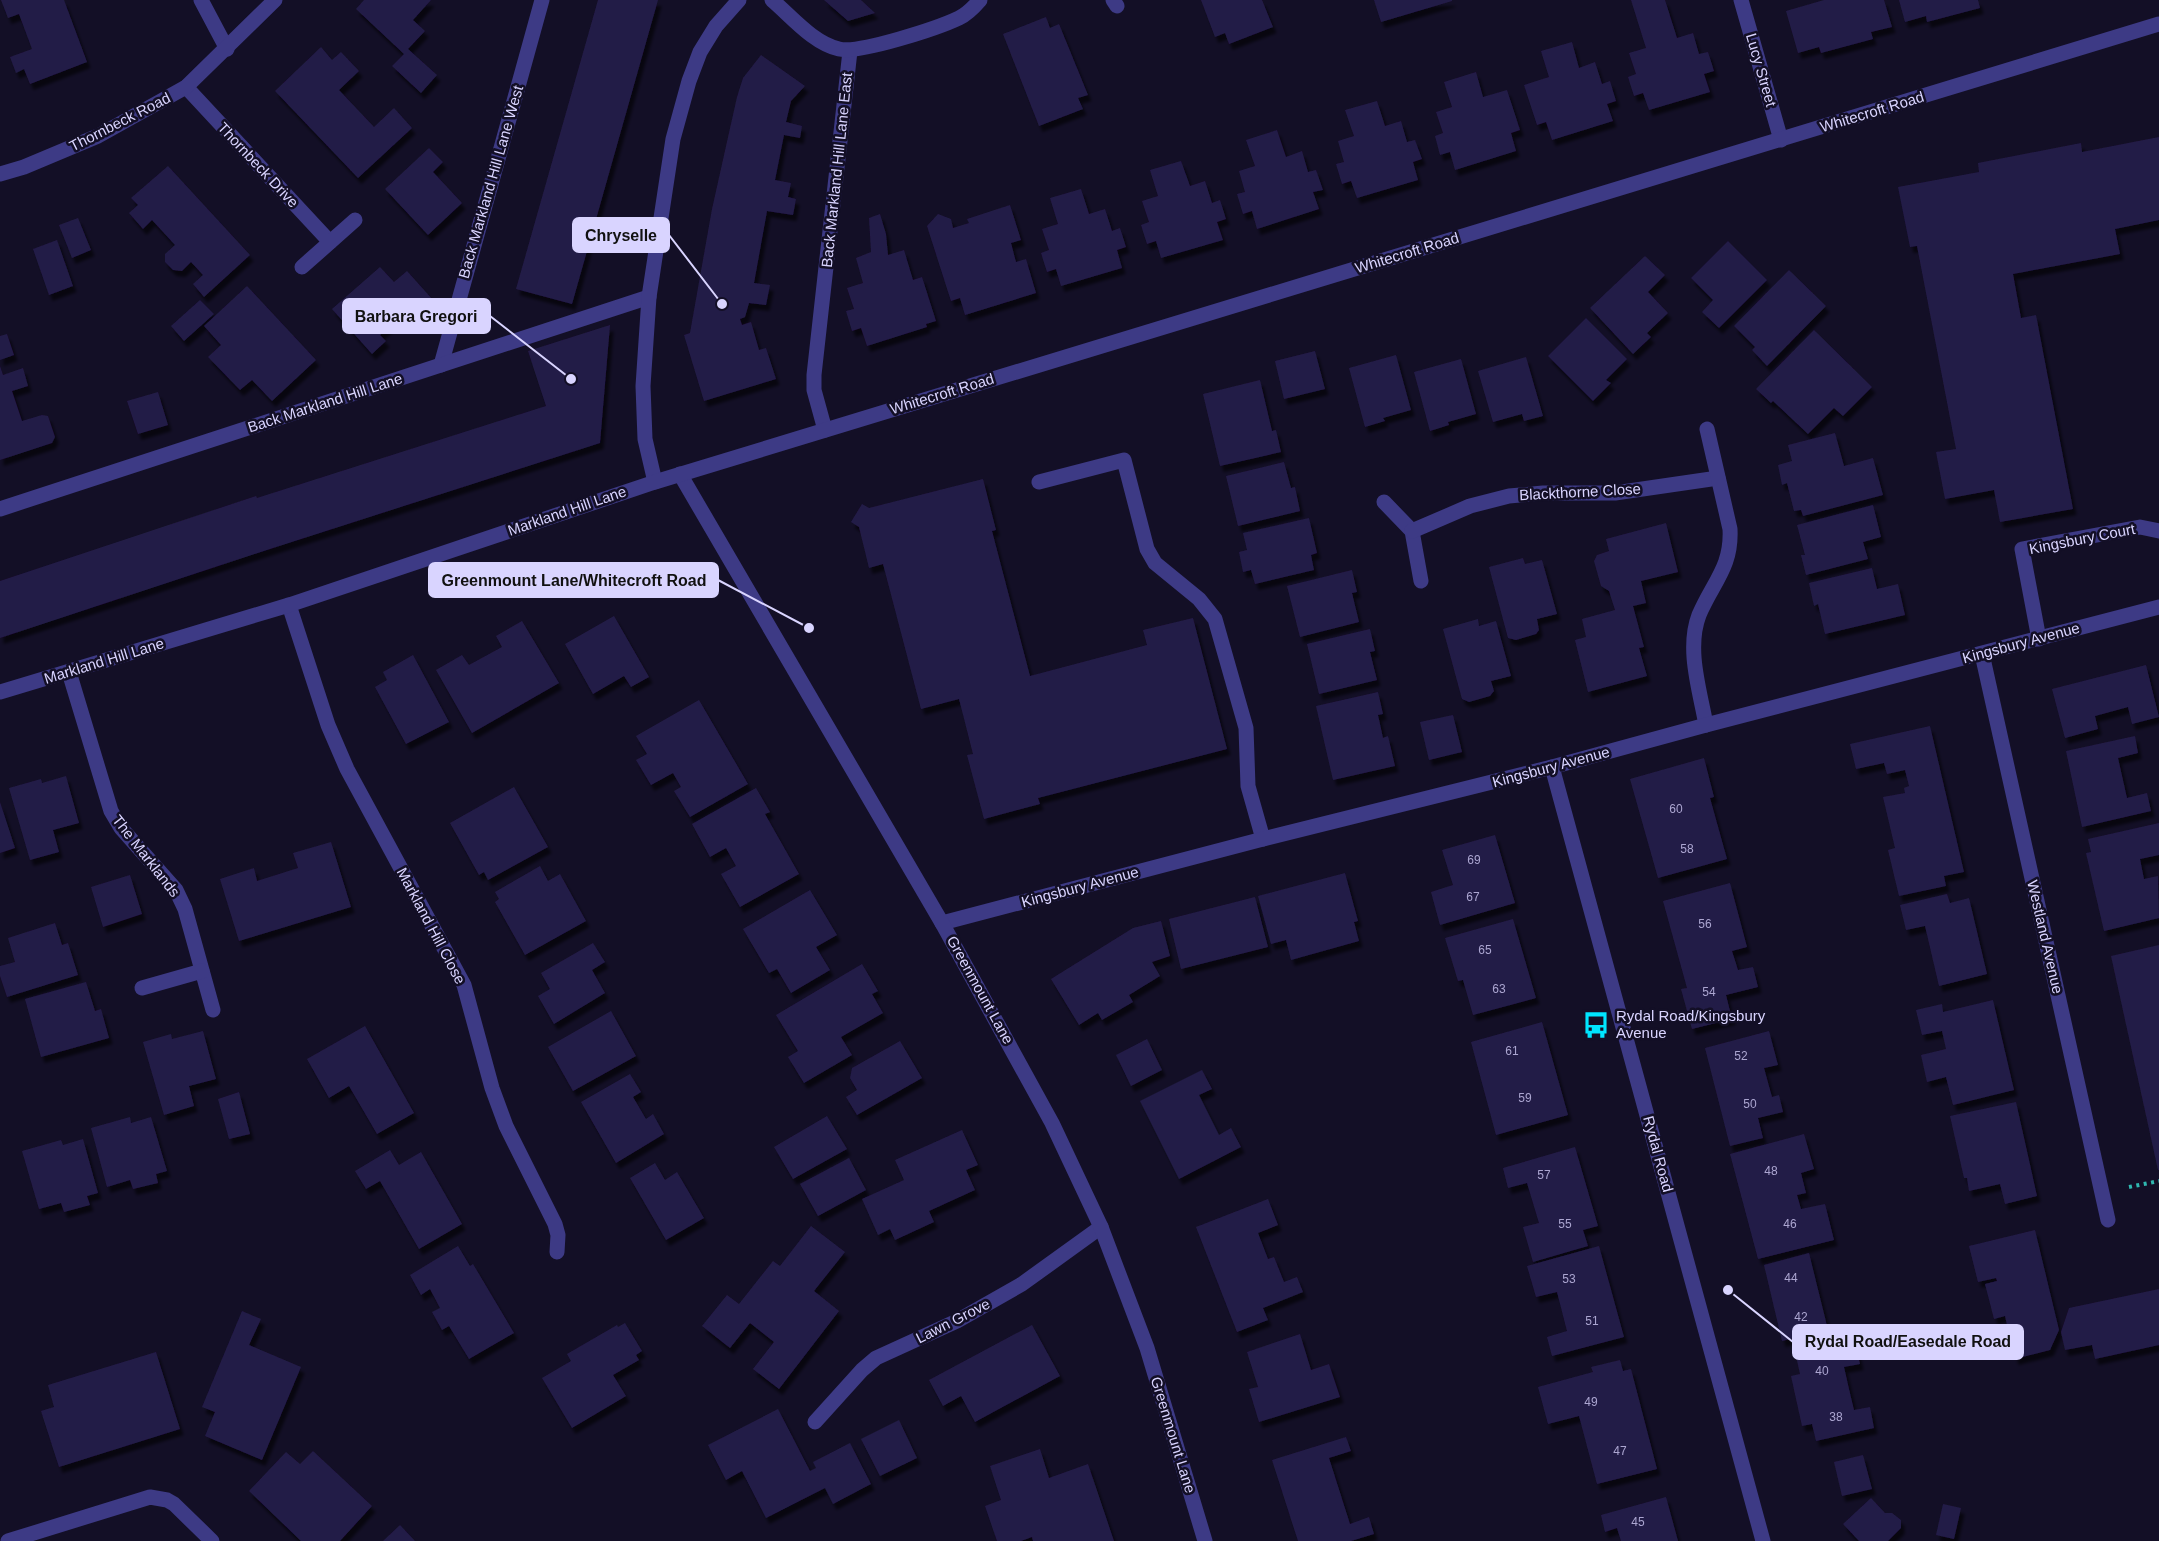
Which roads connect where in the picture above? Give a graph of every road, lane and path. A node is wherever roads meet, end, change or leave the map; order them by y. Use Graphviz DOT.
graph roads {
  1 [pos="201,0"];
  2 [pos="275,0"];
  3 [pos="542,0"];
  4 [pos="739,0"];
  5 [pos="772,0"];
  6 [pos="980,0"];
  7 [pos="1741,0"];
  8 [pos="2159,24"];
  9 [pos="227,49"];
  10 [pos="850,51"];
  11 [pos="186,87"];
  12 [pos="1781,140"];
  13 [pos="0,174"];
  14 [pos="355,220"];
  15 [pos="330,242"];
  16 [pos="302,267"];
  17 [pos="649,297"];
  18 [pos="441,365"];
  19 [pos="825,429"];
  20 [pos="1707,429"];
  21 [pos="680,474"];
  22 [pos="1718,478"];
  23 [pos="655,482"];
  24 [pos="1039,482"];
  25 [pos="1384,502"];
  26 [pos="0,509"];
  27 [pos="1412,531"];
  28 [pos="2159,531"];
  29 [pos="1421,581"];
  30 [pos="289,605"];
  31 [pos="2159,607"];
  32 [pos="2039,639"];
  33 [pos="1982,654"];
  34 [pos="69,672"];
  35 [pos="0,692"];
  36 [pos="1706,724"];
  37 [pos="1552,767"];
  38 [pos="1263,839"];
  39 [pos="942,922"];
  40 [pos="202,971"];
  41 [pos="142,988"];
  42 [pos="213,1010"];
  43 [pos="2108,1220"];
  44 [pos="1101,1227"];
  45 [pos="557,1252"];
  46 [pos="815,1422"];
  47 [pos="8,1541"];
  48 [pos="212,1541"];
  49 [pos="1205,1541"];
  50 [pos="1763,1541"];
  1 -- 9 [label="street"];
  2 -- 9 [label="street, Thornbeck Road"];
  3 -- 18 [label="street, Back Markland Hill Lane West"];
  4 -- 17 [label="street"];
  5 -- 10 [label="street"];
  6 -- 10 [label="street, Back Markland Hill Lane East"];
  7 -- 12 [label="street, Lucy Street"];
  8 -- 12 [label="street, Whitecroft Road"];
  9 -- 11 [label="street, Thornbeck Road"];
  10 -- 19 [label="street, Back Markland Hill Lane East"];
  11 -- 13 [label="street, Thornbeck Road"];
  11 -- 15 [label="street, Thornbeck Drive"];
  12 -- 19 [label="street, Whitecroft Road"];
  14 -- 15 [label="street"];
  15 -- 16 [label="street"];
  17 -- 18 [label="street, Back Markland Hill Lane"];
  17 -- 23 [label="street"];
  18 -- 26 [label="street, Back Markland Hill Lane"];
  19 -- 21 [label="street, Whitecroft Road"];
  20 -- 22 [label="street"];
  21 -- 23 [label="street, Whitecroft Road"];
  21 -- 39 [label="street, Greenmount Lane"];
  22 -- 27 [label="street, Blackthorne Close"];
  22 -- 36 [label="street"];
  23 -- 30 [label="street, Markland Hill Lane"];
  24 -- 38 [label="street"];
  25 -- 27 [label="street"];
  27 -- 29 [label="street"];
  28 -- 32 [label="street, Kingsbury Court"];
  30 -- 34 [label="street, Markland Hill Lane"];
  30 -- 45 [label="street, Markland Hill Close"];
  31 -- 32 [label="street, Kingsbury Avenue"];
  32 -- 33 [label="street, Kingsbury Avenue"];
  33 -- 36 [label="street, Kingsbury Avenue"];
  33 -- 43 [label="street, Westland Avenue"];
  34 -- 35 [label="street, Markland Hill Lane"];
  34 -- 40 [label="street, The Marklands"];
  36 -- 37 [label="street, Kingsbury Avenue"];
  37 -- 38 [label="street, Kingsbury Avenue"];
  37 -- 50 [label="street, Rydal Road"];
  38 -- 39 [label="street, Kingsbury Avenue"];
  39 -- 44 [label="street, Greenmount Lane"];
  40 -- 41 [label="street"];
  40 -- 42 [label="street, The Marklands"];
  44 -- 46 [label="street, Lawn Grove"];
  44 -- 49 [label="street, Greenmount Lane"];
  47 -- 48 [label="street"];
}
